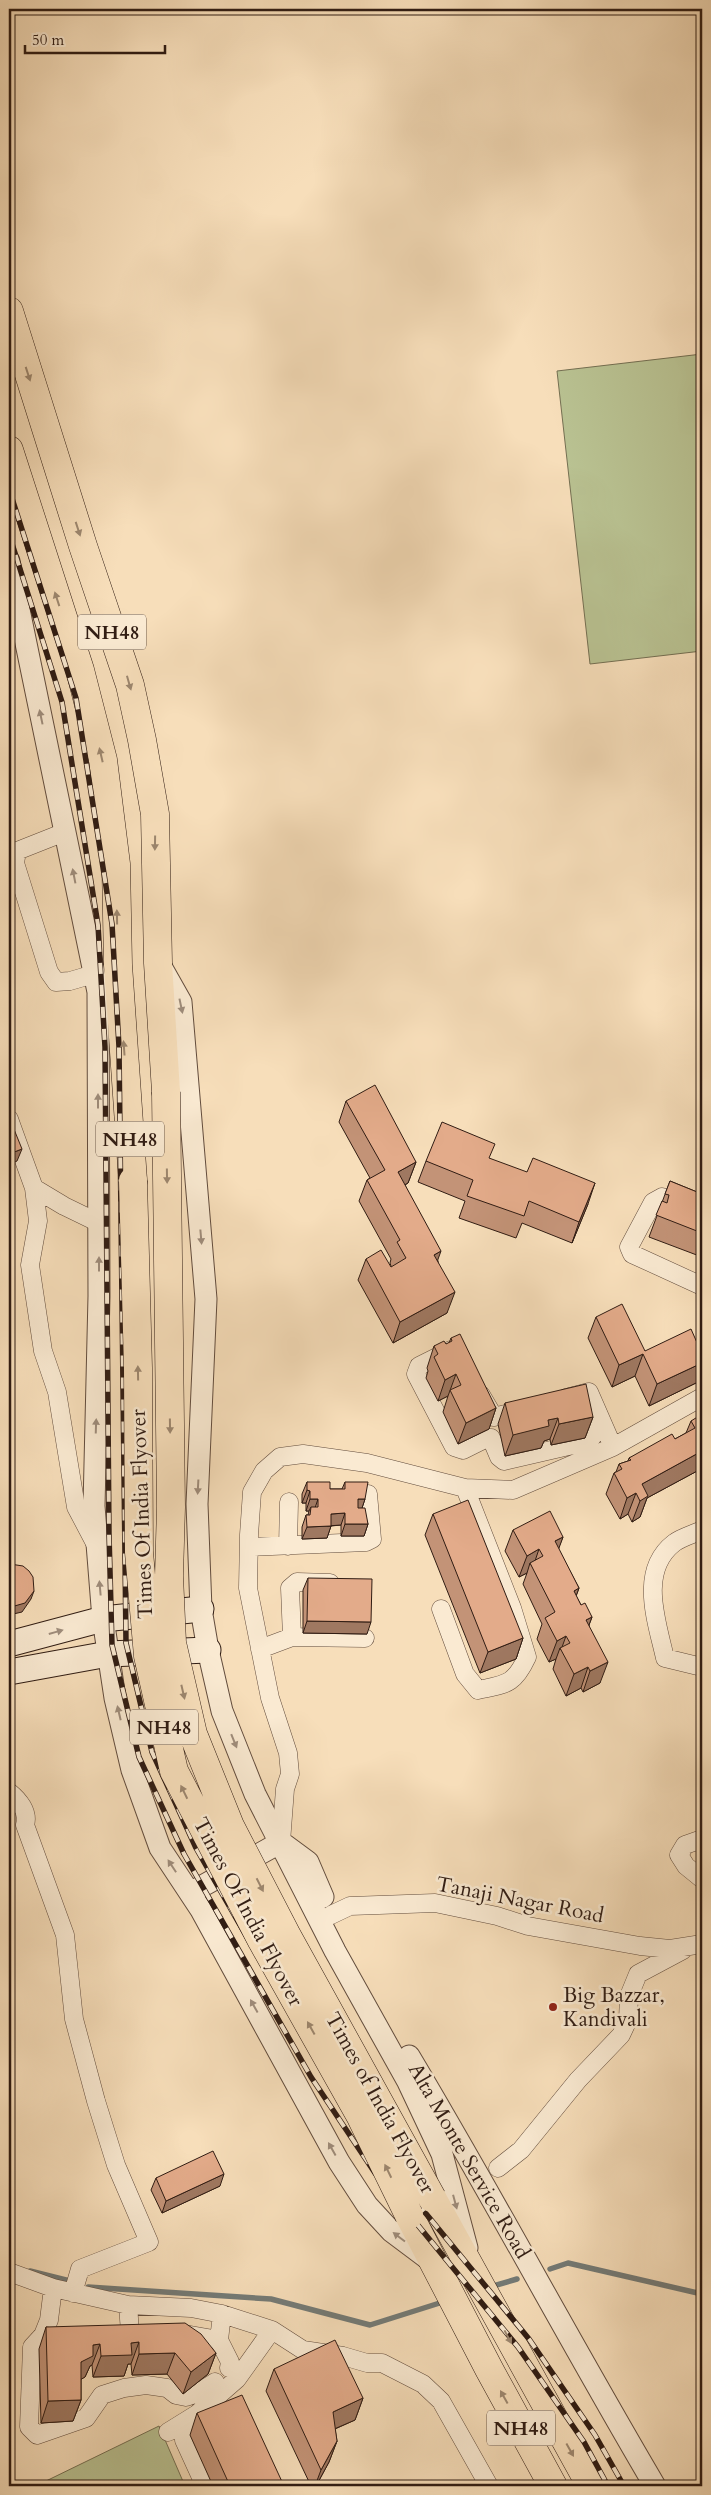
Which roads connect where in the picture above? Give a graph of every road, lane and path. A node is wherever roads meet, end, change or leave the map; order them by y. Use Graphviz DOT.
graph roads {
  1 [pos="9,311"];
  2 [pos="9,450"];
  3 [pos="9,561"];
  4 [pos="65,832"];
  5 [pos="158,963"];
  6 [pos="103,977"];
  7 [pos="9,1119"];
  8 [pos="34,1188"];
  9 [pos="702,1214"];
  10 [pos="99,1223"];
  11 [pos="702,1286"];
  12 [pos="461,1359"];
  13 [pos="475,1384"];
  14 [pos="576,1396"];
  15 [pos="702,1397"];
  16 [pos="494,1417"];
  17 [pos="490,1438"];
  18 [pos="613,1447"];
  19 [pos="465,1488"];
  20 [pos="368,1494"];
  21 [pos="289,1502"];
  22 [pos="702,1530"];
  23 [pos="288,1546"];
  24 [pos="249,1547"];
  25 [pos="97,1548"];
  26 [pos="350,1583"];
  27 [pos="201,1609"];
  28 [pos="442,1609"];
  29 [pos="103,1619"];
  30 [pos="292,1637"];
  31 [pos="365,1638"];
  32 [pos="9,1644"];
  33 [pos="260,1649"];
  34 [pos="208,1650"];
  35 [pos="108,1654"];
  36 [pos="702,1667"];
  37 [pos="9,1672"];
  38 [pos="9,1792"];
  39 [pos="230,1826"];
  40 [pos="702,1839"];
  41 [pos="280,1842"];
  42 [pos="702,1880"];
  43 [pos="190,1893"];
  44 [pos="331,1915"];
  45 [pos="697,1945"];
  46 [pos="498,2168"];
  47 [pos="436,2265"];
  48 [pos="9,2272"];
  49 [pos="474,2274"];
  50 [pos="53,2288"];
  51 [pos="73,2293"];
  52 [pos="128,2305"];
  53 [pos="222,2314"];
  54 [pos="272,2330"];
  55 [pos="112,2332"];
  56 [pos="130,2332"];
  57 [pos="148,2332"];
  58 [pos="165,2332"];
  59 [pos="219,2340"];
  60 [pos="229,2368"];
  61 [pos="224,2397"];
  62 [pos="168,2432"];
  63 [pos="205,2486"];
  64 [pos="489,2486"];
  65 [pos="553,2486"];
  66 [pos="591,2486"];
  67 [pos="656,2486"];
  1 -- 5 [label="highway, NH48, one-way"];
  6 -- 2 [label="highway, NH48, one-way"];
  4 -- 3 [label="street, one-way"];
  6 -- 4 [label="street, one-way"];
  4 -- 6 [label="street"];
  5 -- 27 [label="street, one-way"];
  5 -- 39 [label="highway, Times Of India Flyover / NH48, one-way, bridge"];
  10 -- 6 [label="street, one-way"];
  47 -- 6 [label="highway, Times Of India Flyover / NH48, one-way, bridge"];
  7 -- 8 [label="street"];
  8 -- 10 [label="street"];
  8 -- 25 [label="street"];
  9 -- 11 [label="street"];
  25 -- 10 [label="street, one-way"];
  12 -- 17 [label="street"];
  13 -- 16 [label="street"];
  14 -- 16 [label="street"];
  14 -- 17 [label="street"];
  14 -- 18 [label="street"];
  15 -- 18 [label="street"];
  16 -- 17 [label="street"];
  18 -- 19 [label="street"];
  19 -- 24 [label="street"];
  19 -- 28 [label="street"];
  20 -- 23 [label="street"];
  21 -- 23 [label="street"];
  22 -- 36 [label="street"];
  23 -- 24 [label="street"];
  24 -- 33 [label="street"];
  29 -- 25 [label="street, one-way"];
  26 -- 30 [label="street"];
  27 -- 29 [label="main road"];
  27 -- 34 [label="street"];
  32 -- 29 [label="main road, one-way"];
  29 -- 35 [label="street"];
  30 -- 31 [label="street"];
  30 -- 33 [label="street"];
  33 -- 41 [label="street"];
  34 -- 35 [label="main road"];
  34 -- 41 [label="street, one-way"];
  35 -- 37 [label="main road"];
  43 -- 35 [label="street, one-way"];
  38 -- 51 [label="street"];
  39 -- 49 [label="highway, Times of India Flyover / NH48, one-way, bridge"];
  40 -- 42 [label="street"];
  41 -- 43 [label="street"];
  41 -- 44 [label="street, Alta Monte Service Road"];
  41 -- 49 [label="street, one-way"];
  47 -- 43 [label="street, one-way"];
  44 -- 45 [label="street, Tanaji Nagar Road"];
  44 -- 67 [label="street, Alta Monte Service Road"];
  45 -- 46 [label="street"];
  65 -- 47 [label="highway, NH48, one-way"];
  48 -- 50 [label="street"];
  49 -- 66 [label="highway, NH48, one-way"];
  50 -- 51 [label="street"];
  50 -- 61 [label="street"];
  51 -- 52 [label="street"];
  52 -- 53 [label="street"];
  52 -- 56 [label="street"];
  53 -- 54 [label="street"];
  53 -- 59 [label="street"];
  54 -- 61 [label="street"];
  54 -- 64 [label="street"];
  55 -- 56 [label="street"];
  56 -- 57 [label="street"];
  58 -- 59 [label="street"];
  59 -- 60 [label="street"];
  61 -- 62 [label="street"];
  61 -- 63 [label="street"];
}
